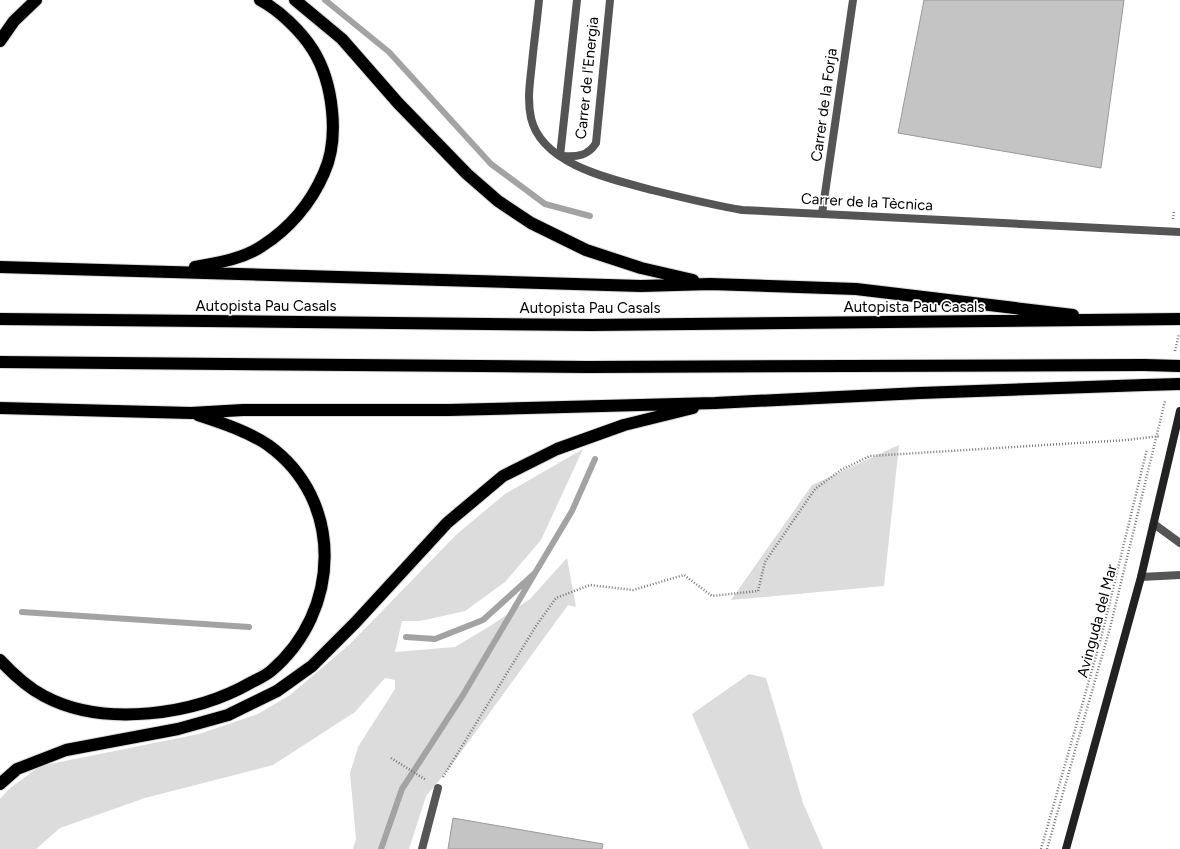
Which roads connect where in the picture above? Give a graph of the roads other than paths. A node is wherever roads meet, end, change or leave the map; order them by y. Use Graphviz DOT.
graph roads {
  1 [pos="36,0"];
  2 [pos="260,0"];
  3 [pos="295,0"];
  4 [pos="539,0"];
  5 [pos="577,0"];
  6 [pos="610,0"];
  7 [pos="853,0"];
  8 [pos="0,41"];
  9 [pos="560,156"];
  10 [pos="822,214"];
  11 [pos="1180,232"];
  12 [pos="0,267"];
  13 [pos="169,271"];
  14 [pos="710,284"];
  15 [pos="0,319"];
  16 [pos="1180,319"];
  17 [pos="1122,321"];
  18 [pos="0,362"];
  19 [pos="1180,366"];
  20 [pos="1180,384"];
  21 [pos="715,403"];
  22 [pos="0,408"];
  23 [pos="1180,411"];
  24 [pos="191,413"];
  25 [pos="1154,524"];
  26 [pos="1180,543"];
  27 [pos="1180,575"];
  28 [pos="1142,577"];
  29 [pos="0,660"];
  30 [pos="0,784"];
  31 [pos="438,788"];
  32 [pos="422,849"];
  33 [pos="1066,849"];
  1 -- 8 [label="highway"];
  2 -- 13 [label="highway"];
  3 -- 14 [label="highway"];
  4 -- 9 [label="street, Carrer de l'Energia"];
  5 -- 9 [label="street, Carrer de l'Energia"];
  6 -- 9 [label="street, Carrer de l'Energia"];
  7 -- 10 [label="street, Carrer de la Forja"];
  9 -- 10 [label="street, Carrer de la Tècnica"];
  10 -- 11 [label="street, Carrer de la Tècnica"];
  12 -- 13 [label="highway"];
  13 -- 14 [label="highway"];
  14 -- 17 [label="highway"];
  15 -- 17 [label="highway, Autopista Pau Casals"];
  16 -- 17 [label="highway, Autopista Pau Casals"];
  18 -- 19 [label="highway, bridge"];
  20 -- 21 [label="highway, bridge"];
  21 -- 24 [label="highway"];
  21 -- 30 [label="highway"];
  22 -- 24 [label="highway"];
  23 -- 25 [label="street"];
  24 -- 29 [label="highway"];
  25 -- 26 [label="street"];
  25 -- 28 [label="street"];
  27 -- 28 [label="street"];
  28 -- 33 [label="street"];
  31 -- 32 [label="street"];
}
